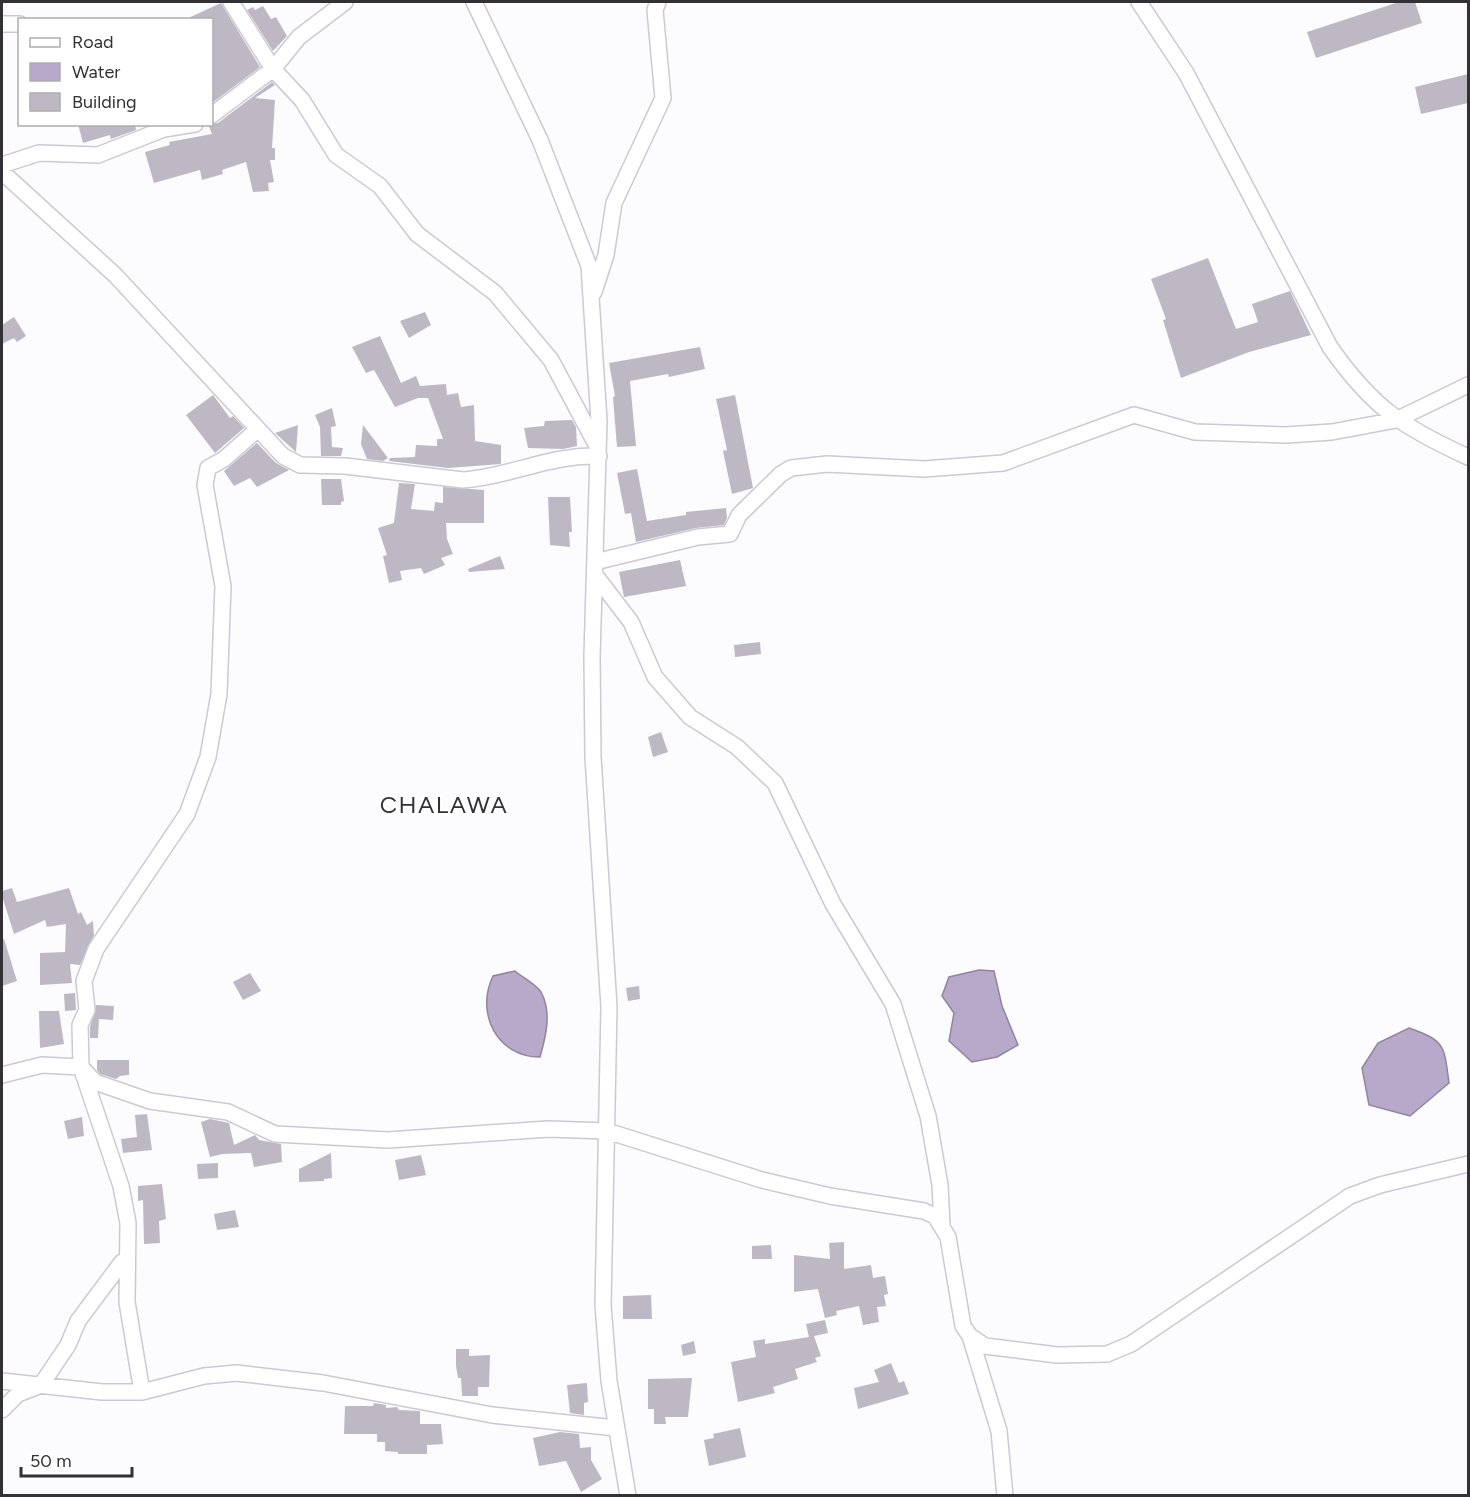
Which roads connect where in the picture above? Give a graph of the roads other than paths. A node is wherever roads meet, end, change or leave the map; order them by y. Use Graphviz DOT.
graph roads {
  1 [pos="231,2"];
  2 [pos="345,2"];
  3 [pos="474,2"];
  4 [pos="658,2"];
  5 [pos="1139,2"];
  6 [pos="2,24"];
  7 [pos="18,24"];
  8 [pos="273,69"];
  9 [pos="213,114"];
  10 [pos="162,127"];
  11 [pos="2,165"];
  12 [pos="2,172"];
  13 [pos="592,298"];
  14 [pos="1468,385"];
  15 [pos="1396,420"];
  16 [pos="258,429"];
  17 [pos="599,452"];
  18 [pos="1468,457"];
  19 [pos="595,569"];
  20 [pos="81,1067"];
  21 [pos="2,1076"];
  22 [pos="607,1131"];
  23 [pos="1468,1164"];
  24 [pos="942,1225"];
  25 [pos="127,1261"];
  26 [pos="970,1336"];
  27 [pos="2,1381"];
  28 [pos="40,1384"];
  29 [pos="142,1392"];
  30 [pos="2,1410"];
  31 [pos="616,1428"];
  32 [pos="628,1496"];
  33 [pos="1005,1496"];
  1 -- 8 [label="street"];
  2 -- 8 [label="street"];
  3 -- 13 [label="street"];
  4 -- 13 [label="street"];
  5 -- 15 [label="street"];
  6 -- 7 [label="street"];
  8 -- 9 [label="street"];
  8 -- 17 [label="street"];
  10 -- 11 [label="street"];
  12 -- 16 [label="street"];
  13 -- 17 [label="street"];
  14 -- 15 [label="street"];
  15 -- 18 [label="street"];
  15 -- 19 [label="street"];
  16 -- 17 [label="street"];
  16 -- 20 [label="street"];
  17 -- 19 [label="street"];
  19 -- 22 [label="street"];
  19 -- 24 [label="street"];
  20 -- 21 [label="street"];
  20 -- 22 [label="street"];
  20 -- 25 [label="street"];
  22 -- 24 [label="street"];
  22 -- 31 [label="street"];
  23 -- 26 [label="street"];
  24 -- 26 [label="street"];
  25 -- 28 [label="street"];
  25 -- 29 [label="street"];
  26 -- 33 [label="street"];
  27 -- 28 [label="street"];
  28 -- 29 [label="street"];
  28 -- 30 [label="street"];
  29 -- 31 [label="street"];
  31 -- 32 [label="street"];
}
